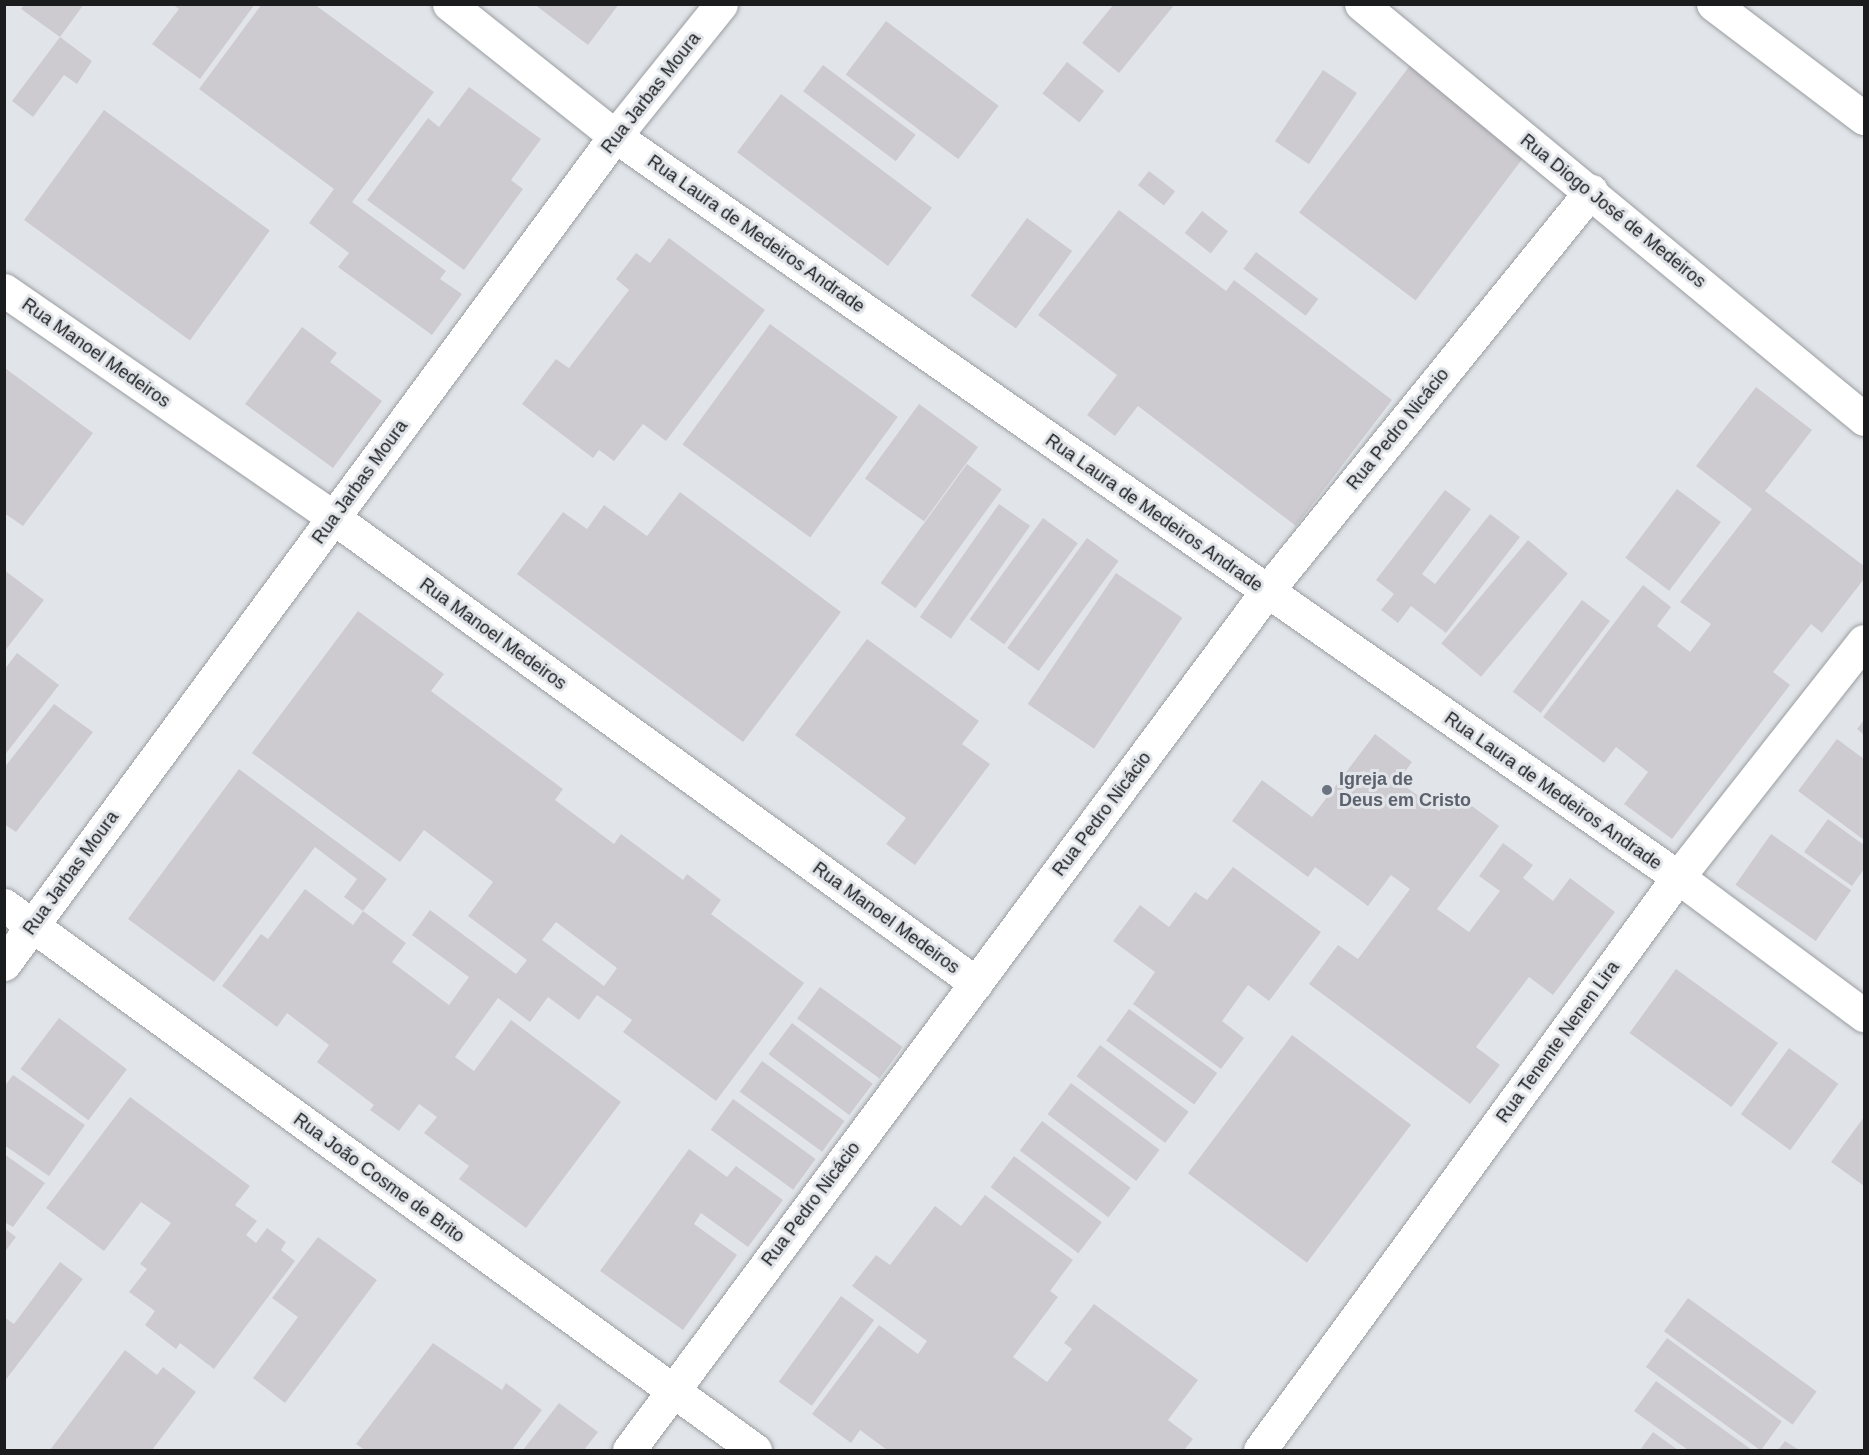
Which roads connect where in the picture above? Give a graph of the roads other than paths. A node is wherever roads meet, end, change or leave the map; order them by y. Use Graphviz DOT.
graph roads {
  1 [pos="449,4"];
  2 [pos="721,4"];
  3 [pos="1361,4"];
  4 [pos="1713,4"];
  5 [pos="1864,118"];
  6 [pos="615,136"];
  7 [pos="1591,191"];
  8 [pos="4,290"];
  9 [pos="1864,419"];
  10 [pos="333,518"];
  11 [pos="1267,591"];
  12 [pos="1864,641"];
  13 [pos="1678,877"];
  14 [pos="4,905"];
  15 [pos="32,926"];
  16 [pos="4,964"];
  17 [pos="976,983"];
  18 [pos="1864,1015"];
  19 [pos="672,1391"];
  20 [pos="629,1450"];
  21 [pos="755,1450"];
  22 [pos="1260,1450"];
  1 -- 6 [label="street, Rua Laura de Medeiros Andrade"];
  2 -- 6 [label="street, Rua Jarbas Moura"];
  3 -- 7 [label="street, Rua Diogo José de Medeiros"];
  4 -- 5 [label="street"];
  6 -- 10 [label="street, Rua Jarbas Moura"];
  6 -- 11 [label="street, Rua Laura de Medeiros Andrade"];
  7 -- 9 [label="street, Rua Diogo José de Medeiros"];
  7 -- 11 [label="street, Rua Pedro Nicácio"];
  8 -- 10 [label="street, Rua Manoel Medeiros"];
  10 -- 15 [label="street, Rua Jarbas Moura"];
  10 -- 17 [label="street, Rua Manoel Medeiros"];
  11 -- 13 [label="street, Rua Laura de Medeiros Andrade"];
  11 -- 17 [label="street, Rua Pedro Nicácio"];
  12 -- 13 [label="street, Rua Tenente Nenen Lira"];
  13 -- 18 [label="street, Rua Laura de Medeiros Andrade"];
  13 -- 22 [label="street, Rua Tenente Nenen Lira"];
  14 -- 15 [label="street, Rua João Cosme de Brito"];
  15 -- 16 [label="street, Rua Jarbas Moura"];
  15 -- 19 [label="street, Rua João Cosme de Brito"];
  17 -- 19 [label="street, Rua Pedro Nicácio"];
  19 -- 20 [label="street, Rua Pedro Nicácio"];
  19 -- 21 [label="street, Rua João Cosme de Brito"];
}
